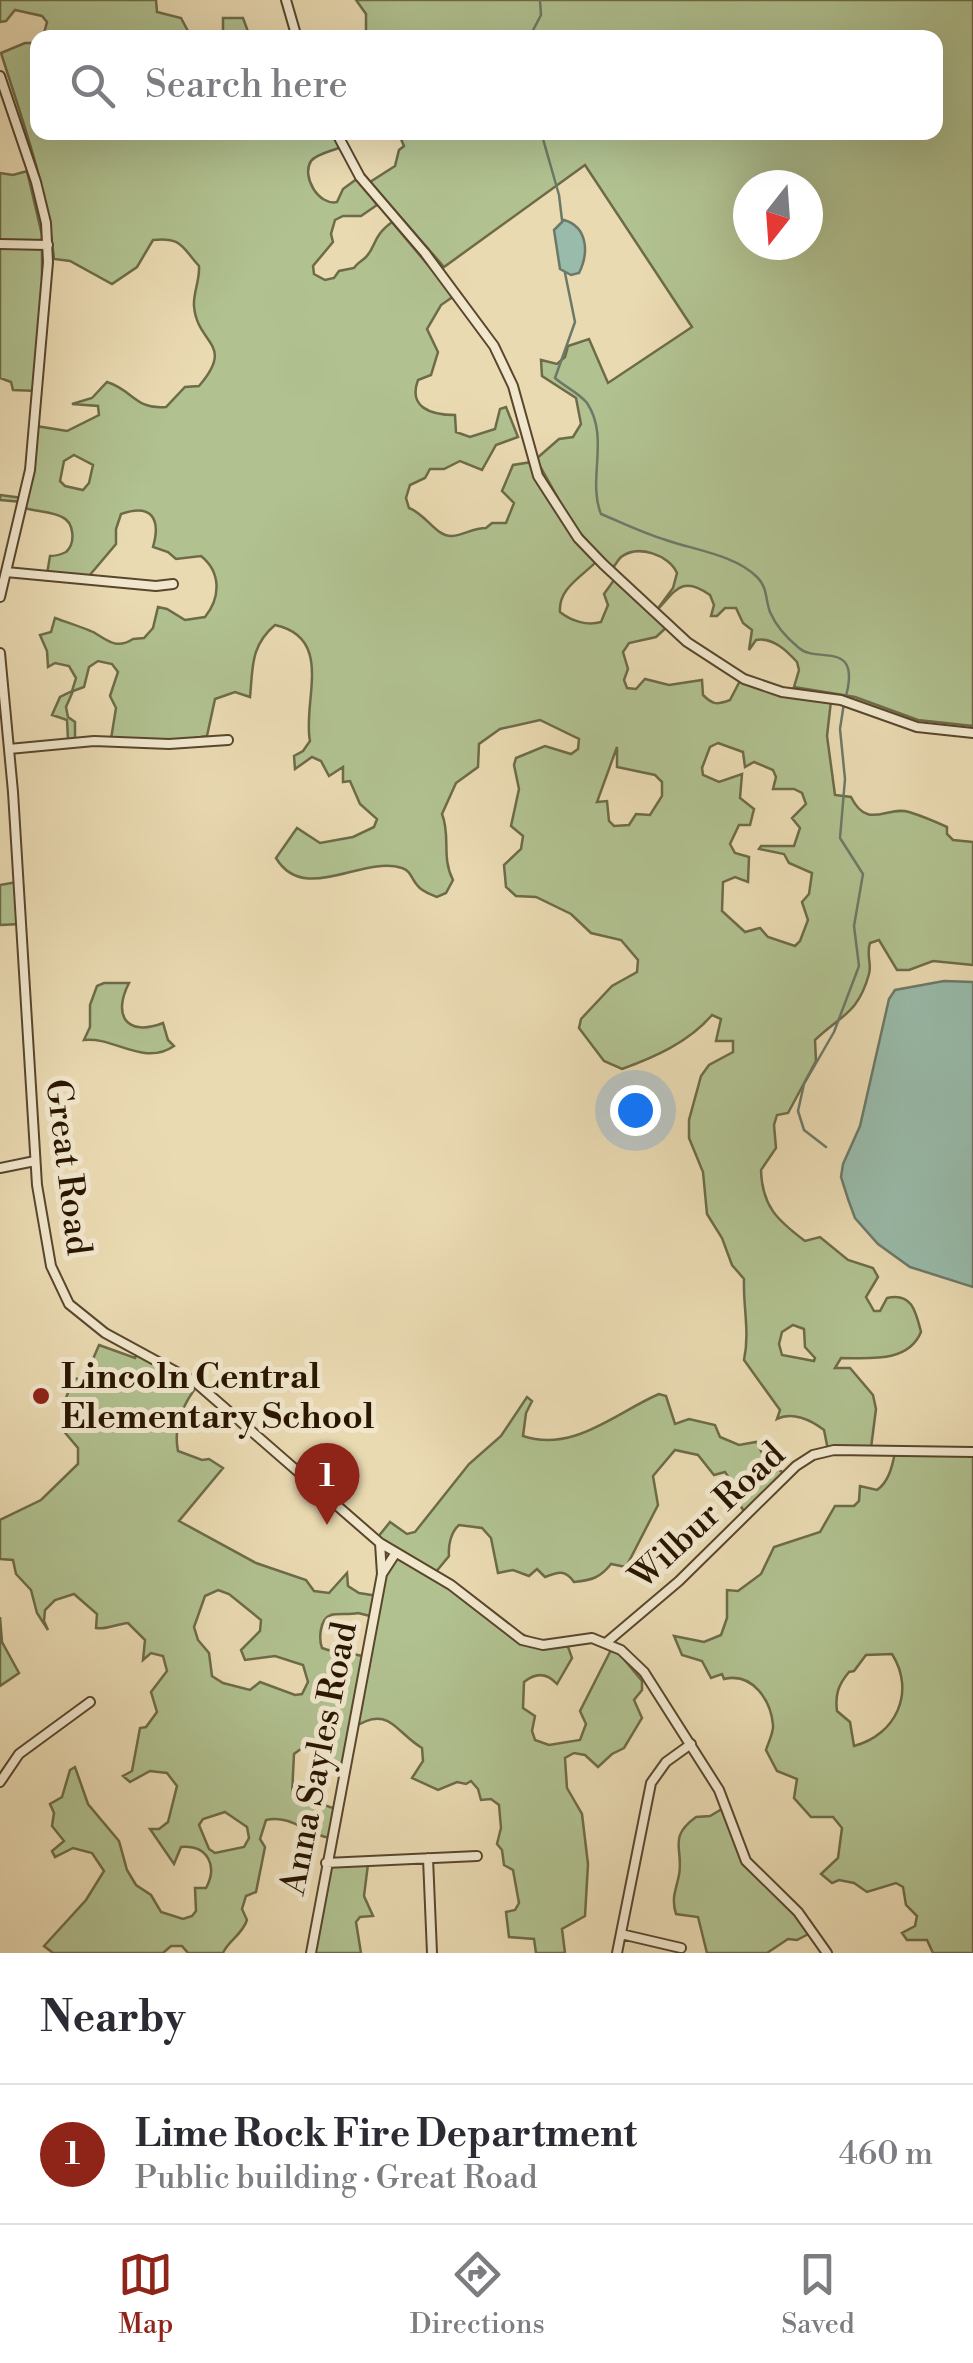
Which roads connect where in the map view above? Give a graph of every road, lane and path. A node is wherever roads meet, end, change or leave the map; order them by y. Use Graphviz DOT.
graph roads {
  1 [pos="286,0"];
  2 [pos="295,30"];
  3 [pos="0,76"];
  4 [pos="341,140"];
  5 [pos="0,244"];
  6 [pos="48,246"];
  7 [pos="6,572"];
  8 [pos="172,584"];
  9 [pos="0,598"];
  10 [pos="0,654"];
  11 [pos="973,733"];
  12 [pos="228,740"];
  13 [pos="9,749"];
  14 [pos="0,792"];
  15 [pos="13,792"];
  16 [pos="35,1161"];
  17 [pos="0,1168"];
  18 [pos="973,1452"];
  19 [pos="380,1543"];
  20 [pos="395,1554"];
  21 [pos="382,1574"];
  22 [pos="607,1642"];
  23 [pos="90,1702"];
  24 [pos="691,1744"];
  25 [pos="0,1782"];
  26 [pos="477,1856"];
  27 [pos="428,1858"];
  28 [pos="326,1863"];
  29 [pos="621,1934"];
  30 [pos="681,1948"];
  31 [pos="310,1953"];
  32 [pos="432,1953"];
  33 [pos="618,1953"];
  34 [pos="828,1953"];
  1 -- 2 [label="street"];
  3 -- 6 [label="street"];
  4 -- 11 [label="street"];
  5 -- 6 [label="street"];
  6 -- 7 [label="street"];
  7 -- 8 [label="street"];
  7 -- 9 [label="street"];
  10 -- 13 [label="street, Great Road"];
  12 -- 13 [label="street"];
  13 -- 15 [label="street, Great Road"];
  14 -- 15 [label="street"];
  15 -- 16 [label="street, Great Road"];
  16 -- 17 [label="street"];
  16 -- 19 [label="street, Great Road"];
  18 -- 22 [label="street, Wilbur Road"];
  19 -- 20 [label="street, Great Road"];
  19 -- 21 [label="street, Anna Sayles Road"];
  20 -- 21 [label="street, Anna Sayles Road"];
  20 -- 22 [label="street, Great Road"];
  21 -- 28 [label="street, Anna Sayles Road"];
  22 -- 24 [label="street"];
  23 -- 25 [label="street"];
  24 -- 29 [label="street"];
  24 -- 34 [label="street"];
  26 -- 27 [label="street"];
  27 -- 28 [label="street"];
  27 -- 32 [label="street"];
  28 -- 31 [label="street, Anna Sayles Road"];
  29 -- 30 [label="street"];
  29 -- 33 [label="street"];
}
